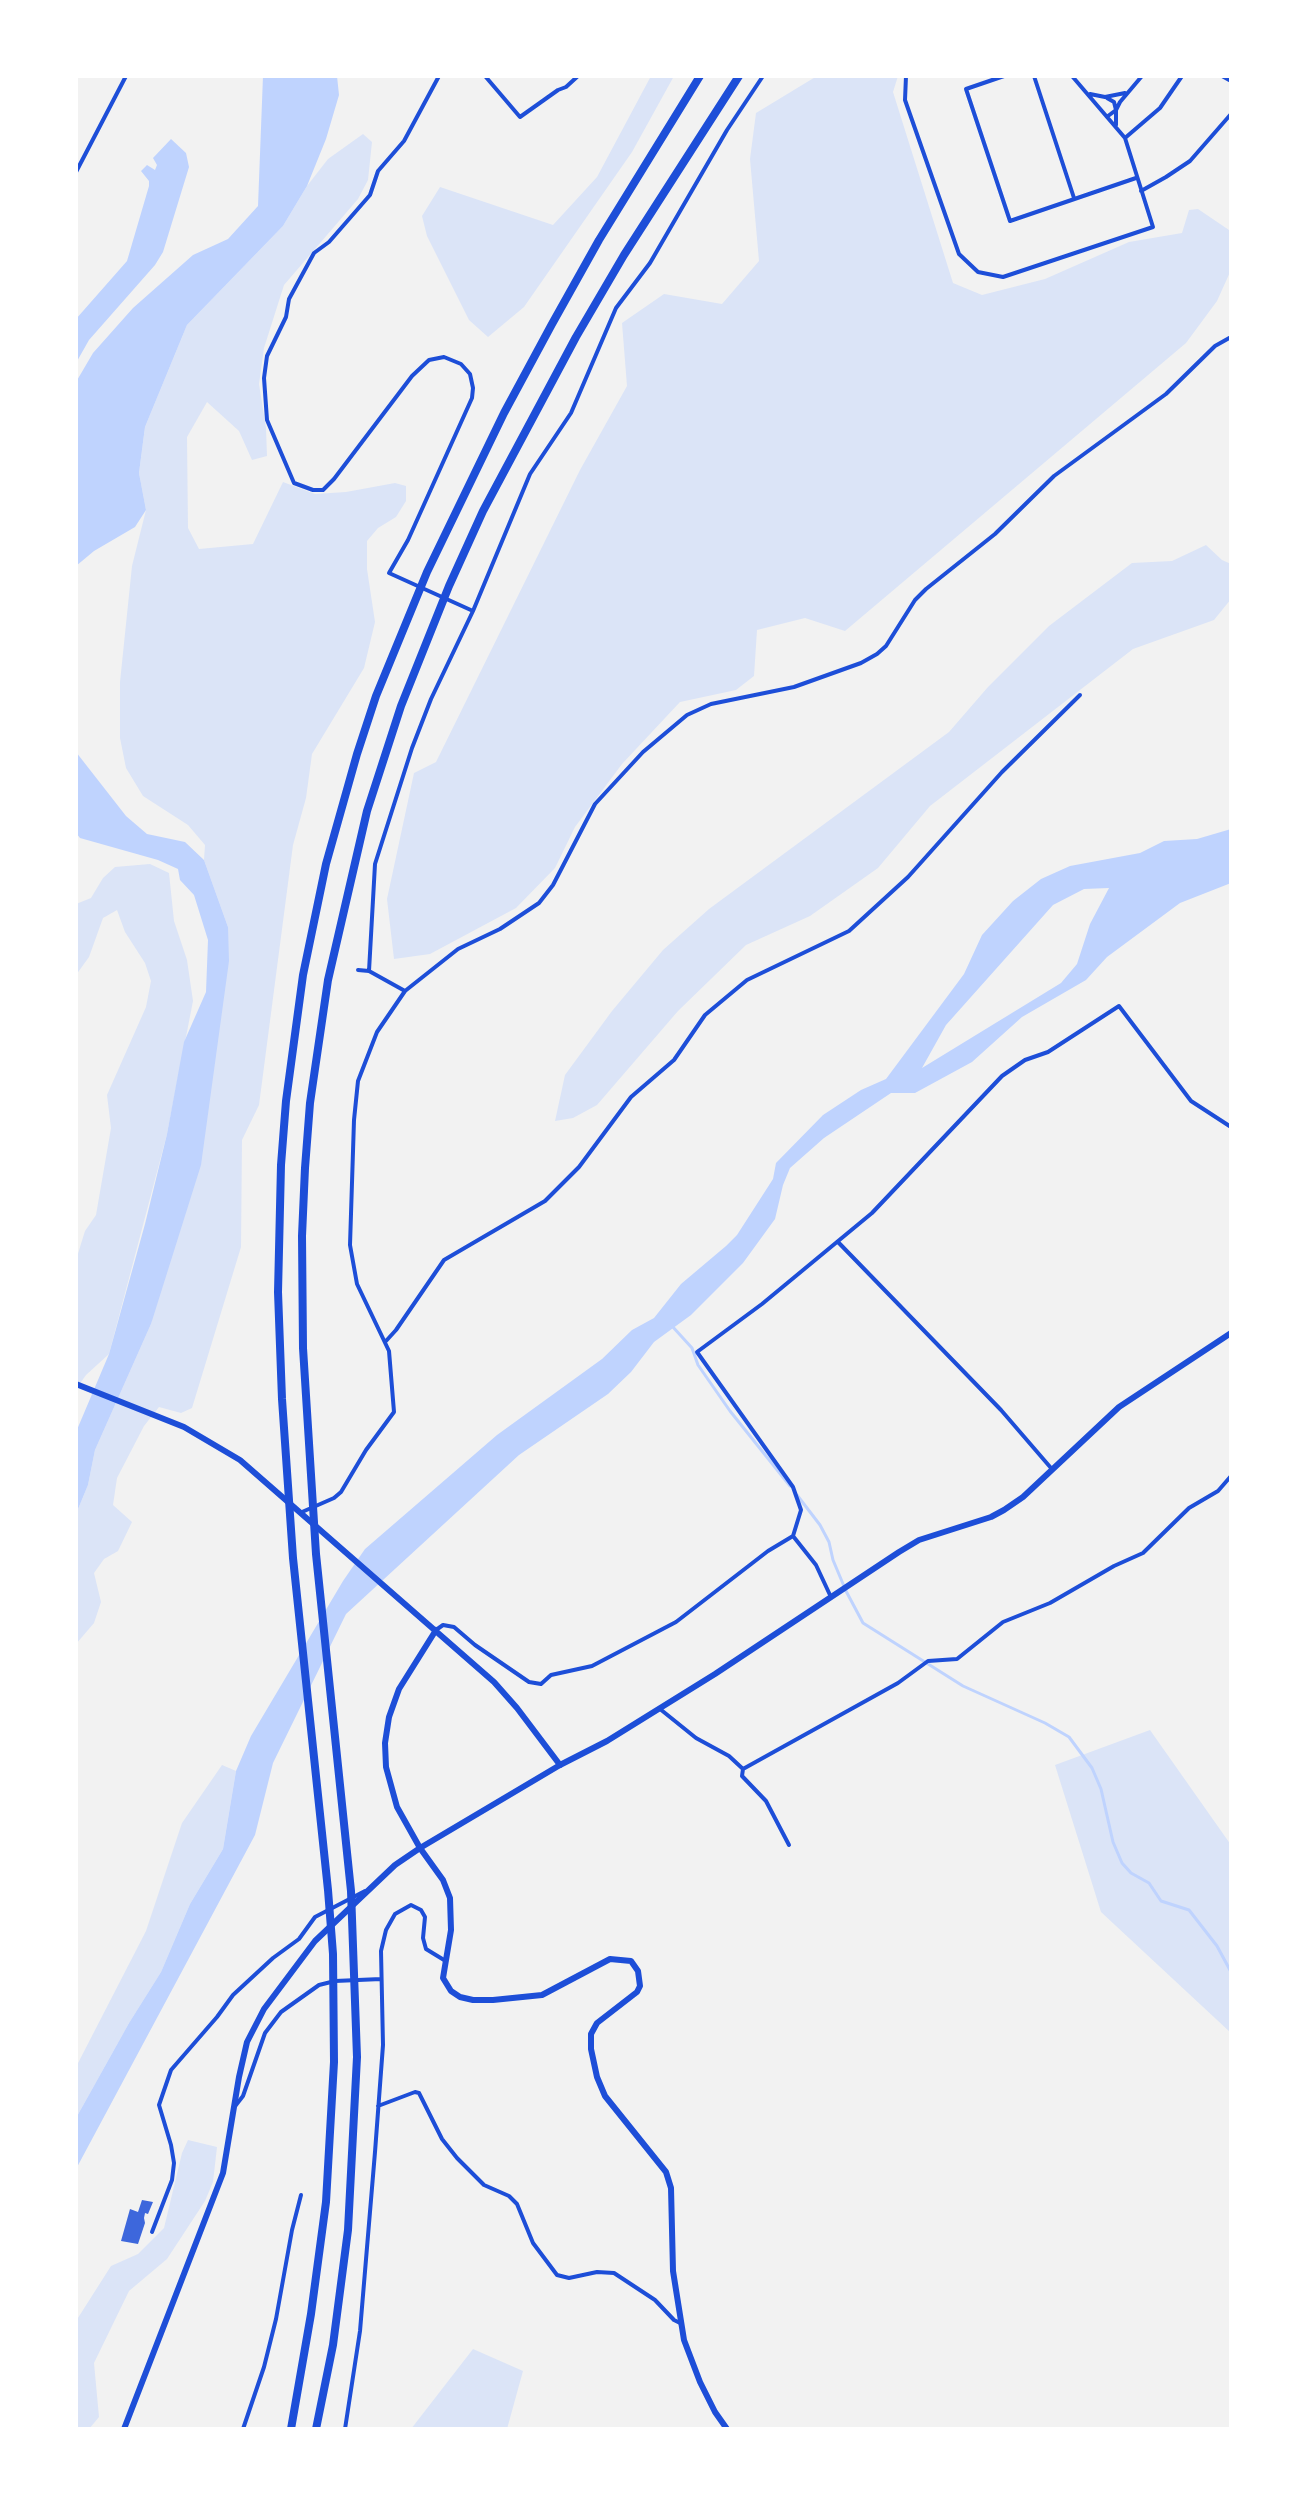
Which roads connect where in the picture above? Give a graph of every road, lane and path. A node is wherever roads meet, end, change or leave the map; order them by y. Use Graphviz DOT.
graph roads {
  1 [pos="126,76"];
  2 [pos="439,76"];
  3 [pos="485,76"];
  4 [pos="578,76"];
  5 [pos="693,76"];
  6 [pos="700,76"];
  7 [pos="739,76"];
  8 [pos="763,76"];
  9 [pos="906,76"];
  10 [pos="1004,76"];
  11 [pos="1034,76"];
  12 [pos="1072,76"];
  13 [pos="1142,76"];
  14 [pos="1182,76"];
  15 [pos="1222,76"];
  16 [pos="1231,81"];
  17 [pos="1086,92"];
  18 [pos="1127,93"];
  19 [pos="1104,97"];
  20 [pos="1097,106"];
  21 [pos="1116,110"];
  22 [pos="1231,114"];
  23 [pos="1106,116"];
  24 [pos="1116,126"];
  25 [pos="1125,138"];
  26 [pos="76,172"];
  27 [pos="1136,178"];
  28 [pos="1141,191"];
  29 [pos="1074,198"];
  30 [pos="599,240"];
  31 [pos="1231,337"];
  32 [pos="473,611"];
  33 [pos="1080,695"];
  34 [pos="358,970"];
  35 [pos="369,971"];
  36 [pos="405,991"];
  37 [pos="1231,1127"];
  38 [pos="838,1242"];
  39 [pos="1231,1333"];
  40 [pos="386,1341"];
  41 [pos="76,1384"];
  42 [pos="1051,1468"];
  43 [pos="1231,1476"];
  44 [pos="302,1512"];
  45 [pos="793,1536"];
  46 [pos="830,1595"];
  47 [pos="436,1630"];
  48 [pos="658,1708"];
  49 [pos="560,1765"];
  50 [pos="743,1769"];
  51 [pos="789,1845"];
  52 [pos="420,1848"];
  53 [pos="367,1890"];
  54 [pos="444,1960"];
  55 [pos="381,1979"];
  56 [pos="378,2106"];
  57 [pos="233,2110"];
  58 [pos="301,2195"];
  59 [pos="152,2232"];
  60 [pos="680,2323"];
  61 [pos="124,2429"];
  62 [pos="243,2429"];
  63 [pos="291,2429"];
  64 [pos="316,2429"];
  65 [pos="345,2429"];
  66 [pos="727,2429"];
  1 -- 26 [label="street"];
  2 -- 32 [label="street"];
  3 -- 4 [label="street"];
  5 -- 30 [label="highway"];
  6 -- 30 [label="highway"];
  7 -- 64 [label="highway"];
  8 -- 32 [label="street"];
  9 -- 28 [label="street"];
  10 -- 29 [label="street"];
  11 -- 29 [label="street"];
  12 -- 17 [label="street"];
  13 -- 18 [label="street"];
  14 -- 25 [label="street"];
  15 -- 16 [label="street"];
  17 -- 19 [label="street"];
  17 -- 20 [label="street"];
  18 -- 19 [label="street"];
  18 -- 21 [label="street"];
  19 -- 20 [label="street"];
  19 -- 21 [label="street"];
  20 -- 23 [label="street"];
  21 -- 23 [label="street"];
  21 -- 24 [label="street"];
  22 -- 28 [label="street"];
  23 -- 24 [label="street"];
  24 -- 25 [label="street"];
  25 -- 27 [label="street"];
  27 -- 28 [label="street"];
  27 -- 29 [label="street"];
  30 -- 63 [label="highway"];
  31 -- 36 [label="street"];
  32 -- 35 [label="street"];
  33 -- 40 [label="street"];
  34 -- 35 [label="street"];
  35 -- 36 [label="street"];
  36 -- 40 [label="street"];
  37 -- 38 [label="street"];
  38 -- 42 [label="street"];
  38 -- 45 [label="street"];
  39 -- 42 [label="street"];
  40 -- 44 [label="street"];
  41 -- 44 [label="street"];
  42 -- 46 [label="street"];
  43 -- 50 [label="street"];
  44 -- 47 [label="street"];
  45 -- 46 [label="street"];
  45 -- 47 [label="street"];
  46 -- 48 [label="street"];
  47 -- 49 [label="street"];
  47 -- 52 [label="street"];
  48 -- 49 [label="street"];
  48 -- 50 [label="street"];
  49 -- 52 [label="street"];
  50 -- 51 [label="street"];
  52 -- 53 [label="street"];
  52 -- 54 [label="street"];
  53 -- 57 [label="street"];
  53 -- 59 [label="street"];
  54 -- 55 [label="street"];
  54 -- 60 [label="street"];
  55 -- 56 [label="street"];
  55 -- 57 [label="street"];
  56 -- 60 [label="street"];
  56 -- 65 [label="street"];
  57 -- 61 [label="street"];
  58 -- 62 [label="street"];
  60 -- 66 [label="street"];
}
